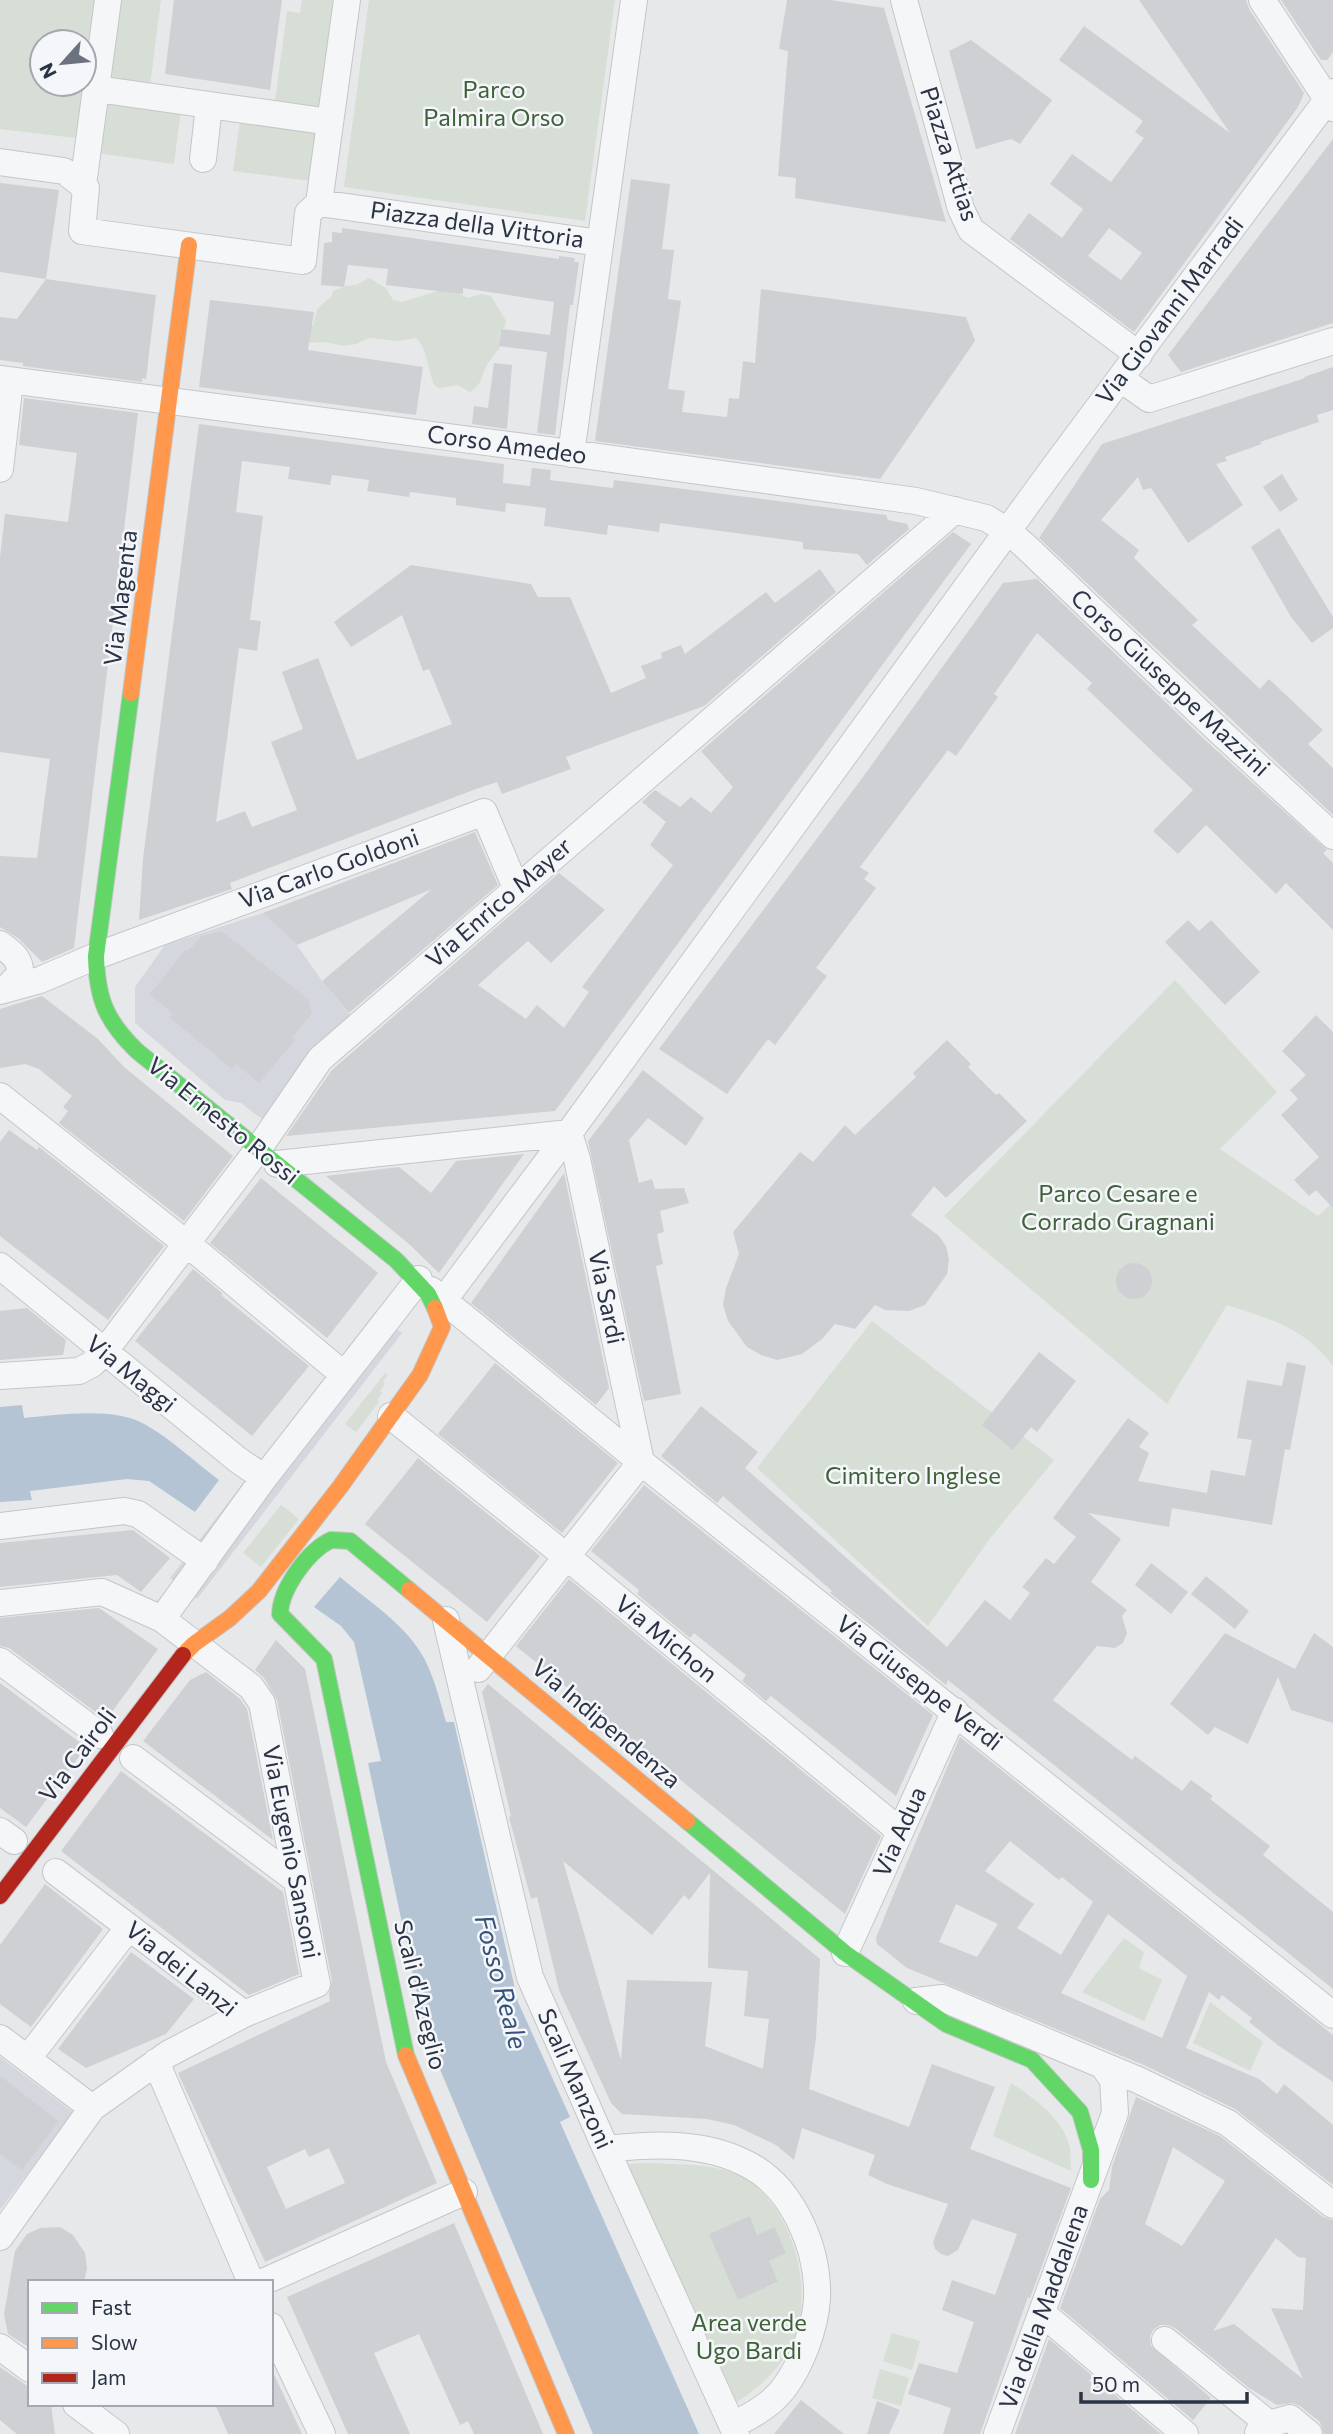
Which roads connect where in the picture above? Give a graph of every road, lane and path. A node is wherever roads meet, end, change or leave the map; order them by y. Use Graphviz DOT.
graph roads {
  1 [pos="108,0"];
  2 [pos="347,0"];
  3 [pos="634,0"];
  4 [pos="904,0"];
  5 [pos="1262,0"];
  6 [pos="98,81"];
  7 [pos="98,89"];
  8 [pos="96,98"];
  9 [pos="1331,100"];
  10 [pos="209,106"];
  11 [pos="330,122"];
  12 [pos="203,159"];
  13 [pos="0,162"];
  14 [pos="83,185"];
  15 [pos="320,203"];
  16 [pos="600,243"];
  17 [pos="189,245"];
  18 [pos="1333,341"];
  19 [pos="1139,355"];
  20 [pos="1121,379"];
  21 [pos="5,380"];
  22 [pos="170,402"];
  23 [pos="571,454"];
  24 [pos="0,469"];
  25 [pos="956,510"];
  26 [pos="1008,531"];
  27 [pos="1333,836"];
  28 [pos="516,888"];
  29 [pos="8,951"];
  30 [pos="96,957"];
  31 [pos="66,970"];
  32 [pos="3,990"];
  33 [pos="0,1096"];
  34 [pos="569,1133"];
  35 [pos="268,1156"];
  36 [pos="186,1244"];
  37 [pos="396,1260"];
  38 [pos="0,1266"];
  39 [pos="418,1280"];
  40 [pos="443,1301"];
  41 [pos="104,1352"];
  42 [pos="344,1375"];
  43 [pos="0,1376"];
  44 [pos="391,1416"];
  45 [pos="641,1462"];
  46 [pos="257,1489"];
  47 [pos="0,1525"];
  48 [pos="194,1554"];
  49 [pos="567,1558"];
  50 [pos="283,1595"];
  51 [pos="0,1603"];
  52 [pos="162,1619"];
  53 [pos="446,1620"];
  54 [pos="194,1644"];
  55 [pos="489,1655"];
  56 [pos="0,1661"];
  57 [pos="467,1705"];
  58 [pos="955,1711"];
  59 [pos="100,1735"];
  60 [pos="132,1758"];
  61 [pos="900,1831"];
  62 [pos="56,1872"];
  63 [pos="295,1879"];
  64 [pos="0,1896"];
  65 [pos="129,1927"];
  66 [pos="845,1953"];
  67 [pos="915,2001"];
  68 [pos="244,2014"];
  69 [pos="1333,2015"];
  70 [pos="0,2038"];
  71 [pos="28,2058"];
  72 [pos="162,2058"];
  73 [pos="1104,2067"];
  74 [pos="92,2108"];
  75 [pos="606,2149"];
  76 [pos="1091,2180"];
  77 [pos="464,2192"];
  78 [pos="1333,2205"];
  79 [pos="0,2237"];
  80 [pos="250,2280"];
  81 [pos="267,2280"];
  82 [pos="1042,2313"];
  83 [pos="273,2330"];
  84 [pos="1166,2340"];
  85 [pos="0,2347"];
  86 [pos="28,2368"];
  87 [pos="79,2406"];
  88 [pos="104,2423"];
  89 [pos="1263,2429"];
  90 [pos="734,2430"];
  91 [pos="322,2434"];
  92 [pos="566,2434"];
  93 [pos="997,2434"];
  94 [pos="1185,2434"];
  95 [pos="1309,2434"];
  1 -- 6 [label="street"];
  2 -- 11 [label="street"];
  3 -- 16 [label="street, Piazza della Vittoria"];
  4 -- 19 [label="street, Piazza Attias"];
  5 -- 9 [label="street"];
  7 -- 10 [label="street"];
  8 -- 14 [label="street"];
  9 -- 19 [label="street, Via Giovanni Marradi"];
  10 -- 11 [label="street"];
  10 -- 12 [label="street"];
  11 -- 15 [label="street"];
  13 -- 14 [label="street"];
  14 -- 17 [label="street"];
  15 -- 16 [label="street, Piazza della Vittoria"];
  15 -- 17 [label="street"];
  16 -- 23 [label="street"];
  17 -- 22 [label="street, Via Magenta"];
  18 -- 20 [label="street"];
  19 -- 20 [label="street, Via Giovanni Marradi"];
  20 -- 26 [label="street, Via Giovanni Marradi"];
  21 -- 22 [label="street, Corso Amedeo"];
  21 -- 24 [label="street"];
  22 -- 23 [label="street, Corso Amedeo"];
  22 -- 30 [label="street, Via Magenta"];
  23 -- 25 [label="street, Corso Amedeo"];
  25 -- 26 [label="street, Corso Amedeo"];
  25 -- 28 [label="street, Via Enrico Mayer"];
  26 -- 27 [label="street, Corso Giuseppe Mazzini"];
  26 -- 34 [label="street, Via Giovanni Marradi"];
  28 -- 30 [label="street, Via Carlo Goldoni"];
  28 -- 35 [label="street, Via Enrico Mayer"];
  29 -- 31 [label="street"];
  29 -- 32 [label="street"];
  30 -- 31 [label="street"];
  30 -- 35 [label="street, Via Ernesto Rossi"];
  31 -- 32 [label="street"];
  33 -- 36 [label="street"];
  34 -- 35 [label="street"];
  34 -- 40 [label="street, Via Giovanni Marradi"];
  34 -- 45 [label="street, Via Sardi"];
  35 -- 36 [label="street, Via Enrico Mayer"];
  35 -- 37 [label="street, Via Ernesto Rossi"];
  36 -- 41 [label="street, Via Enrico Mayer"];
  36 -- 42 [label="street"];
  37 -- 39 [label="street, Via Giuseppe Verdi"];
  38 -- 41 [label="street, Via Maggi"];
  39 -- 40 [label="street, Via Giuseppe Verdi"];
  39 -- 42 [label="street"];
  39 -- 44 [label="street, Via Cairoli"];
  40 -- 45 [label="street, Via Giuseppe Verdi"];
  41 -- 43 [label="street, Via Enrico Mayer"];
  41 -- 46 [label="street, Via Maggi"];
  42 -- 46 [label="street"];
  44 -- 49 [label="street, Via Michon"];
  44 -- 54 [label="street, Via Cairoli"];
  45 -- 49 [label="street"];
  45 -- 58 [label="street, Via Giuseppe Verdi"];
  46 -- 48 [label="street"];
  47 -- 48 [label="street"];
  48 -- 52 [label="street"];
  49 -- 55 [label="street"];
  49 -- 61 [label="street, Via Michon"];
  50 -- 53 [label="street, Via Indipendenza"];
  50 -- 77 [label="street, Scali d'Azeglio"];
  51 -- 52 [label="street"];
  52 -- 54 [label="street"];
  53 -- 55 [label="street, Via Indipendenza"];
  53 -- 57 [label="street, Scali Manzoni"];
  54 -- 63 [label="street, Via Eugenio Sansoni"];
  54 -- 64 [label="street, Via Cairoli"];
  55 -- 57 [label="street"];
  55 -- 66 [label="street, Via Indipendenza"];
  56 -- 59 [label="street"];
  57 -- 75 [label="street, Scali Manzoni"];
  58 -- 61 [label="street, Via Adua"];
  58 -- 69 [label="street, Via Giuseppe Verdi"];
  60 -- 63 [label="street"];
  61 -- 66 [label="street, Via Adua"];
  62 -- 65 [label="street, Via dei Lanzi"];
  63 -- 68 [label="street, Via Eugenio Sansoni"];
  65 -- 68 [label="street, Via dei Lanzi"];
  65 -- 71 [label="street"];
  66 -- 67 [label="street, Via Indipendenza"];
  67 -- 73 [label="street"];
  67 -- 76 [label="street, Via Indipendenza"];
  68 -- 72 [label="street, Via dei Lanzi"];
  70 -- 71 [label="street"];
  71 -- 74 [label="street"];
  72 -- 74 [label="street, Via dei Lanzi"];
  72 -- 80 [label="street"];
  73 -- 76 [label="street, Via della Maddalena"];
  73 -- 78 [label="street"];
  74 -- 79 [label="street, Via dei Lanzi"];
  75 -- 90 [label="street, Scali Manzoni"];
  75 -- 90 [label="street"];
  76 -- 82 [label="street, Via della Maddalena"];
  77 -- 81 [label="street"];
  77 -- 92 [label="street, Scali d'Azeglio"];
  82 -- 93 [label="street, Via della Maddalena"];
  82 -- 94 [label="street"];
  83 -- 91 [label="street"];
  84 -- 89 [label="street"];
  85 -- 86 [label="street"];
  87 -- 88 [label="street"];
  89 -- 95 [label="street"];
}
